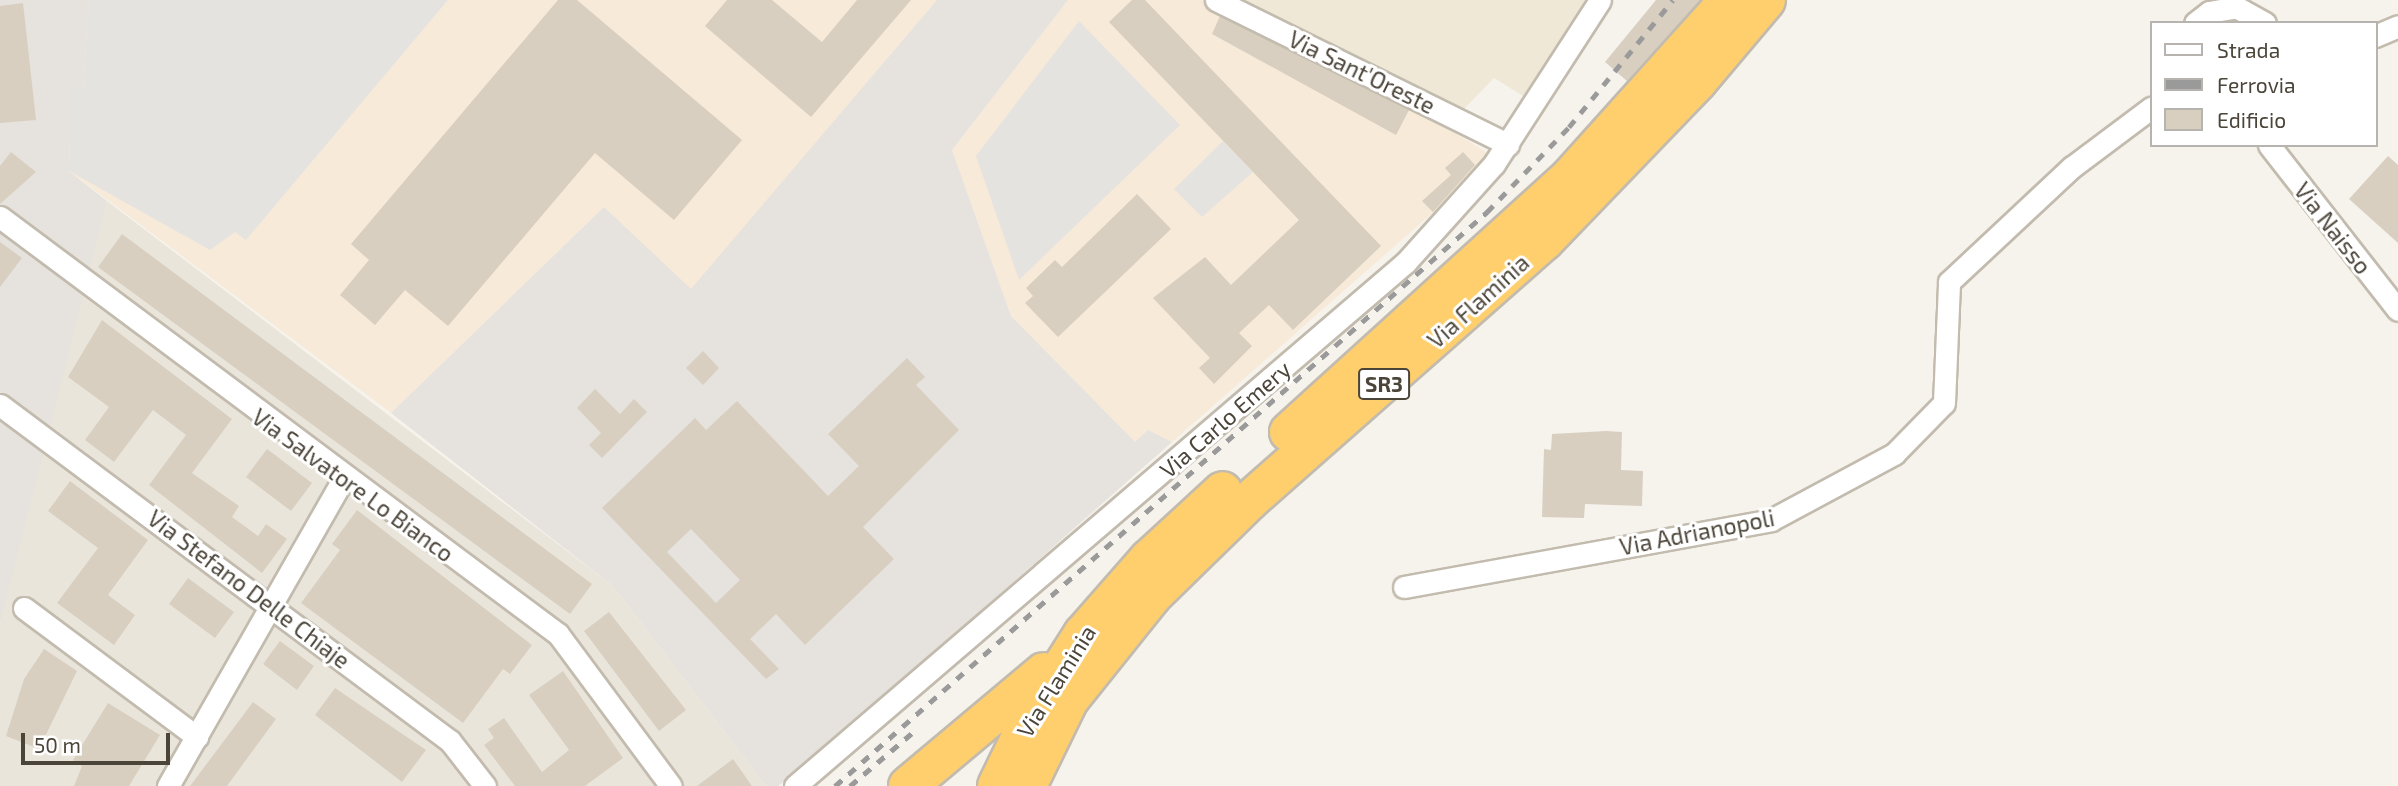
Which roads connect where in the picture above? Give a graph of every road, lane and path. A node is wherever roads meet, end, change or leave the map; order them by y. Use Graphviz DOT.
graph roads {
  1 [pos="1216,0"];
  2 [pos="1600,0"];
  3 [pos="1729,0"];
  4 [pos="1766,0"];
  5 [pos="2198,21"];
  6 [pos="2261,21"];
  7 [pos="2398,26"];
  8 [pos="2377,35"];
  9 [pos="2150,109"];
  10 [pos="1508,144"];
  11 [pos="2271,147"];
  12 [pos="0,216"];
  13 [pos="2398,310"];
  14 [pos="0,405"];
  15 [pos="345,476"];
  16 [pos="1404,587"];
  17 [pos="273,603"];
  18 [pos="24,608"];
  19 [pos="1083,634"];
  20 [pos="197,737"];
  21 [pos="168,786"];
  22 [pos="485,786"];
  23 [pos="671,786"];
  24 [pos="794,786"];
  25 [pos="908,786"];
  26 [pos="997,786"];
  27 [pos="1027,786"];
  1 -- 10 [label="street, Via Sant'Oreste"];
  2 -- 10 [label="street, Via Carlo Emery"];
  3 -- 19 [label="highway, Via Flaminia / SR3"];
  4 -- 27 [label="highway, Via Flaminia / SR3"];
  5 -- 6 [label="street"];
  7 -- 8 [label="street"];
  9 -- 16 [label="street, Via Adrianopoli"];
  10 -- 24 [label="street, Via Carlo Emery"];
  11 -- 13 [label="street, Via Naisso"];
  12 -- 15 [label="street, Via Salvatore Lo Bianco"];
  14 -- 17 [label="street, Via Stefano Delle Chiaje"];
  15 -- 17 [label="street"];
  15 -- 23 [label="street, Via Salvatore Lo Bianco"];
  17 -- 20 [label="street"];
  17 -- 22 [label="street, Via Stefano Delle Chiaje"];
  18 -- 20 [label="street"];
  19 -- 25 [label="highway"];
  19 -- 26 [label="highway, Via Flaminia / SR3"];
  20 -- 21 [label="street"];
}
